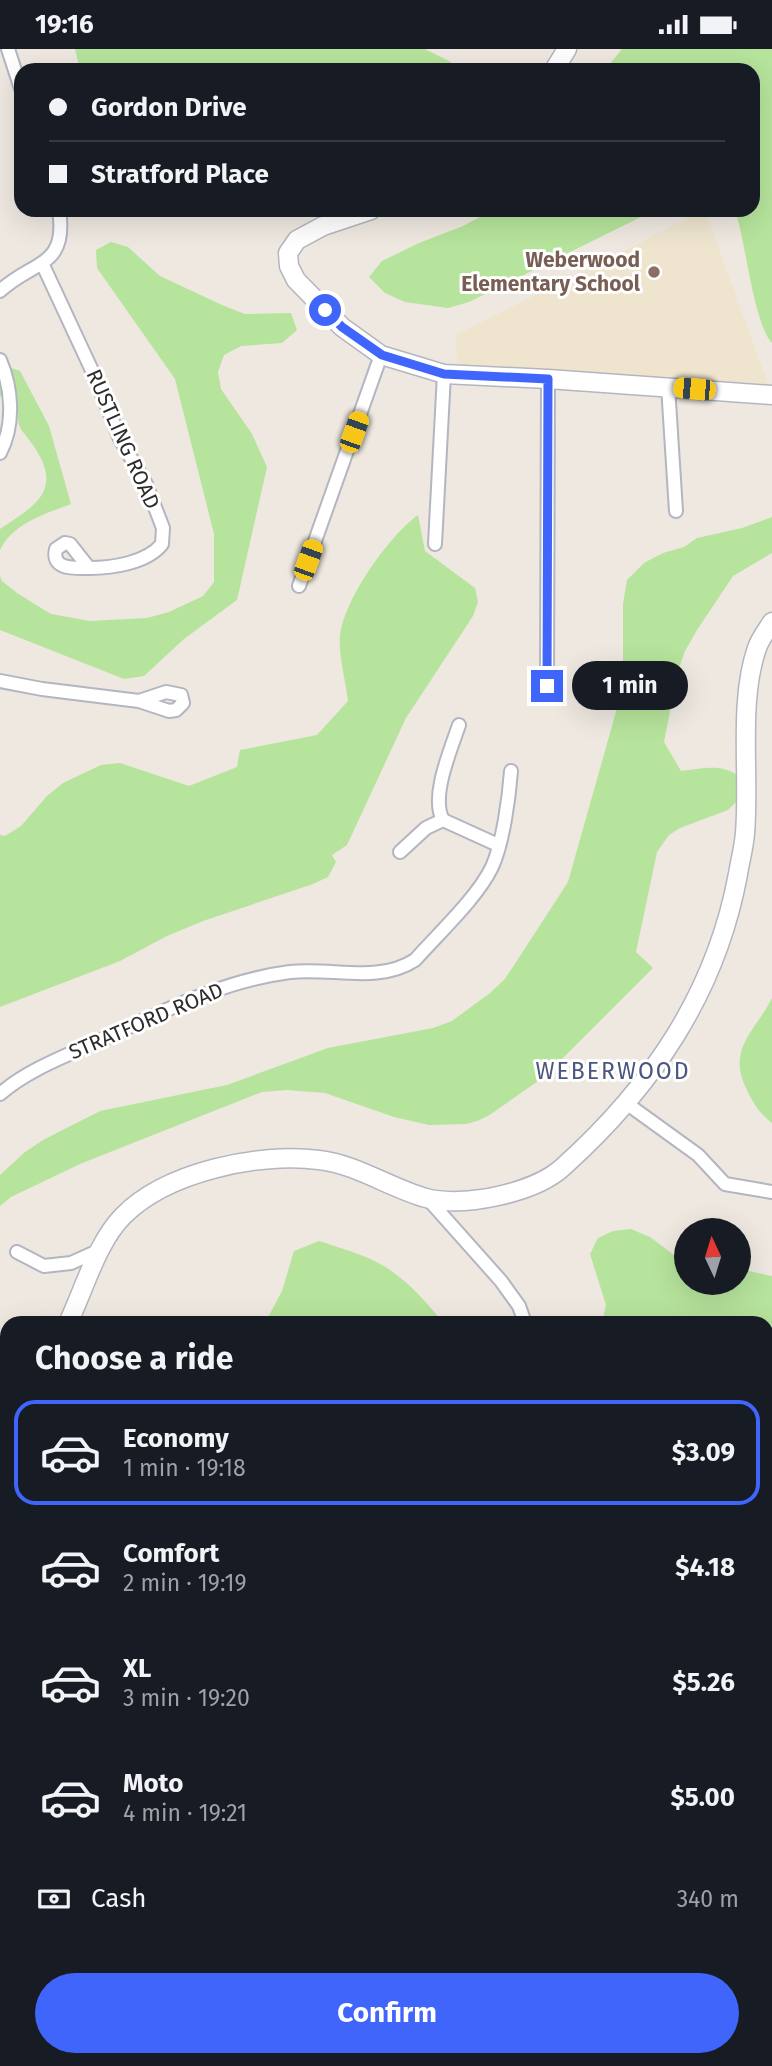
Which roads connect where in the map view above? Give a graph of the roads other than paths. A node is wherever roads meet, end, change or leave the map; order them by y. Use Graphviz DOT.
graph roads {
  1 [pos="8,49"];
  2 [pos="14,67"];
  3 [pos="60,217"];
  4 [pos="350,217"];
  5 [pos="42,263"];
  6 [pos="0,291"];
  7 [pos="382,355"];
  8 [pos="0,360"];
  9 [pos="444,374"];
  10 [pos="548,379"];
  11 [pos="668,387"];
  12 [pos="772,395"];
  13 [pos="0,453"];
  14 [pos="676,511"];
  15 [pos="435,544"];
  16 [pos="89,568"];
  17 [pos="299,586"];
  18 [pos="772,622"];
  19 [pos="0,681"];
  20 [pos="547,686"];
  21 [pos="138,701"];
  22 [pos="459,725"];
  23 [pos="512,771"];
  24 [pos="443,820"];
  25 [pos="498,845"];
  26 [pos="400,852"];
  27 [pos="0,1094"];
  28 [pos="626,1103"];
  29 [pos="772,1192"];
  30 [pos="428,1199"];
  31 [pos="100,1250"];
  32 [pos="17,1252"];
  33 [pos="71,1316"];
  34 [pos="523,1316"];
  1 -- 2 [label="street"];
  3 -- 5 [label="street"];
  4 -- 7 [label="street"];
  5 -- 6 [label="street"];
  5 -- 16 [label="street, RUSTLING ROAD"];
  7 -- 9 [label="street"];
  7 -- 17 [label="street"];
  8 -- 13 [label="street"];
  9 -- 10 [label="street"];
  9 -- 15 [label="street"];
  10 -- 11 [label="street"];
  10 -- 20 [label="street"];
  11 -- 12 [label="street"];
  11 -- 14 [label="street"];
  18 -- 28 [label="street"];
  19 -- 21 [label="street"];
  22 -- 24 [label="street"];
  23 -- 25 [label="street, STRATFORD ROAD"];
  24 -- 25 [label="street"];
  24 -- 26 [label="street"];
  25 -- 27 [label="street, STRATFORD ROAD"];
  28 -- 29 [label="street"];
  28 -- 30 [label="street"];
  30 -- 31 [label="street"];
  30 -- 34 [label="street"];
  31 -- 32 [label="street"];
  31 -- 33 [label="street"];
}
